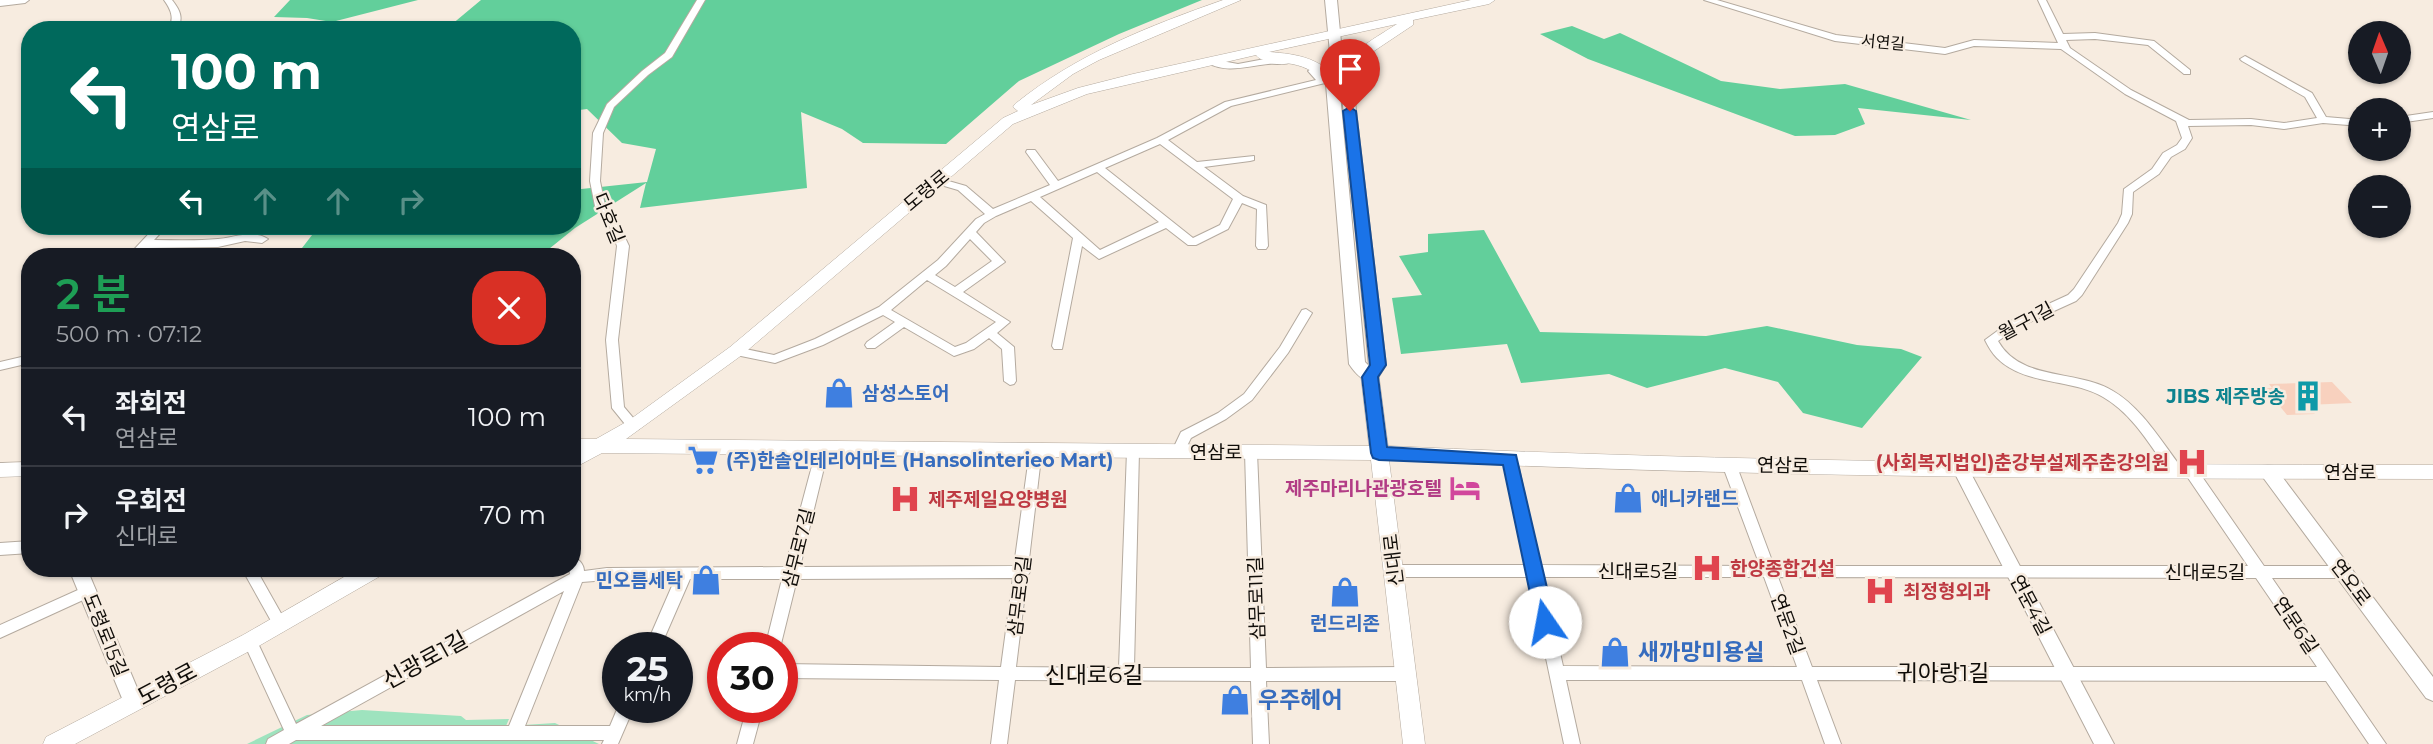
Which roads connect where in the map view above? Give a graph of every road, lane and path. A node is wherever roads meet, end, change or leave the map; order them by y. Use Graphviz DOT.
graph roads {
  1 [pos="25,0"];
  2 [pos="168,0"];
  3 [pos="701,0"];
  4 [pos="1235,0"];
  5 [pos="1331,0"];
  6 [pos="1708,0"];
  7 [pos="2042,0"];
  8 [pos="1477,1"];
  9 [pos="0,3"];
  10 [pos="1419,15"];
  11 [pos="177,21"];
  12 [pos="1335,33"];
  13 [pos="2060,41"];
  14 [pos="1237,55"];
  15 [pos="2245,59"];
  16 [pos="1211,62"];
  17 [pos="2187,72"];
  18 [pos="1339,81"];
  19 [pos="2433,115"];
  20 [pos="2411,118"];
  21 [pos="2180,119"];
  22 [pos="2323,120"];
  23 [pos="1008,121"];
  24 [pos="2348,122"];
  25 [pos="1161,140"];
  26 [pos="1031,152"];
  27 [pos="1250,158"];
  28 [pos="1196,165"];
  29 [pos="1098,168"];
  30 [pos="938,181"];
  31 [pos="1057,187"];
  32 [pos="1033,197"];
  33 [pos="1239,198"];
  34 [pos="992,214"];
  35 [pos="1167,223"];
  36 [pos="970,232"];
  37 [pos="154,235"];
  38 [pos="1078,238"];
  39 [pos="262,239"];
  40 [pos="146,244"];
  41 [pos="1262,246"];
  42 [pos="142,248"];
  43 [pos="927,275"];
  44 [pos="955,292"];
  45 [pos="883,310"];
  46 [pos="1306,313"];
  47 [pos="903,322"];
  48 [pos="990,333"];
  49 [pos="871,345"];
  50 [pos="1058,346"];
  51 [pos="736,351"];
  52 [pos="21,361"];
  53 [pos="0,366"];
  54 [pos="1370,377"];
  55 [pos="1010,381"];
  56 [pos="634,426"];
  57 [pos="581,446"];
  58 [pos="601,446"];
  59 [pos="823,447"];
  60 [pos="1036,449"];
  61 [pos="1133,451"];
  62 [pos="1178,451"];
  63 [pos="1251,452"];
  64 [pos="1379,453"];
  65 [pos="581,457"];
  66 [pos="1510,459"];
  67 [pos="1729,464"];
  68 [pos="1959,466"];
  69 [pos="21,469"];
  70 [pos="0,470"];
  71 [pos="2268,471"];
  72 [pos="2183,472"];
  73 [pos="2433,472"];
  74 [pos="21,548"];
  75 [pos="0,549"];
  76 [pos="581,571"];
  77 [pos="1395,571"];
  78 [pos="1534,571"];
  79 [pos="1769,571"];
  80 [pos="793,572"];
  81 [pos="1023,572"];
  82 [pos="2014,572"];
  83 [pos="2260,572"];
  84 [pos="2343,572"];
  85 [pos="685,574"];
  86 [pos="82,577"];
  87 [pos="254,577"];
  88 [pos="359,577"];
  89 [pos="563,577"];
  90 [pos="572,577"];
  91 [pos="89,591"];
  92 [pos="280,624"];
  93 [pos="4,628"];
  94 [pos="659,632"];
  95 [pos="776,632"];
  96 [pos="250,640"];
  97 [pos="798,671"];
  98 [pos="1556,673"];
  99 [pos="1807,673"];
  100 [pos="1009,674"];
  101 [pos="1405,674"];
  102 [pos="2067,674"];
  103 [pos="2330,674"];
  104 [pos="1126,675"];
  105 [pos="1259,675"];
  106 [pos="2433,692"];
  107 [pos="133,702"];
  108 [pos="104,717"];
  109 [pos="751,723"];
  110 [pos="293,733"];
  111 [pos="514,733"];
  112 [pos="612,738"];
  113 [pos="54,744"];
  114 [pos="86,744"];
  115 [pos="274,744"];
  116 [pos="745,744"];
  117 [pos="999,744"];
  118 [pos="1261,744"];
  119 [pos="1414,744"];
  120 [pos="1572,744"];
  121 [pos="1833,744"];
  122 [pos="2104,744"];
  123 [pos="2378,744"];
  1 -- 9 [label="street"];
  2 -- 11 [label="street"];
  3 -- 56 [label="street, 다호길"];
  4 -- 23 [label="main road"];
  5 -- 12 [label="street, 신대로"];
  6 -- 13 [label="street, 서연길"];
  7 -- 13 [label="street"];
  8 -- 10 [label="main road, 도령로"];
  10 -- 12 [label="main road, 도령로"];
  10 -- 18 [label="main road"];
  12 -- 14 [label="main road, 도령로"];
  12 -- 18 [label="street, 신대로"];
  13 -- 17 [label="street, 서연길"];
  13 -- 21 [label="street"];
  14 -- 16 [label="main road, 도령로"];
  14 -- 18 [label="main road"];
  15 -- 22 [label="street"];
  16 -- 23 [label="main road, 도령로"];
  16 -- 25 [label="street"];
  18 -- 54 [label="street, 신대로"];
  18 -- 54 [label="street, 신대로"];
  19 -- 20 [label="street"];
  21 -- 22 [label="street"];
  21 -- 72 [label="street, 월구1길"];
  22 -- 24 [label="street"];
  23 -- 30 [label="main road, 도령로"];
  25 -- 28 [label="street"];
  25 -- 29 [label="street"];
  26 -- 31 [label="street"];
  27 -- 28 [label="street"];
  28 -- 33 [label="street"];
  29 -- 31 [label="street"];
  29 -- 35 [label="street"];
  30 -- 34 [label="street"];
  30 -- 51 [label="main road, 도령로"];
  31 -- 32 [label="street"];
  32 -- 34 [label="street"];
  32 -- 38 [label="street"];
  33 -- 35 [label="street"];
  33 -- 41 [label="street"];
  34 -- 36 [label="street"];
  35 -- 38 [label="street"];
  36 -- 43 [label="street"];
  36 -- 44 [label="street"];
  37 -- 40 [label="street"];
  38 -- 50 [label="street"];
  39 -- 40 [label="street"];
  40 -- 42 [label="street"];
  43 -- 44 [label="street"];
  43 -- 45 [label="street"];
  44 -- 48 [label="street"];
  45 -- 47 [label="street"];
  45 -- 51 [label="street"];
  46 -- 62 [label="street"];
  47 -- 48 [label="street"];
  47 -- 49 [label="street"];
  48 -- 55 [label="street"];
  51 -- 56 [label="main road, 도령로"];
  52 -- 53 [label="street"];
  54 -- 64 [label="main road, 신대로"];
  56 -- 58 [label="main road, 도령로"];
  57 -- 58 [label="main road, 연삼로"];
  58 -- 59 [label="main road, 연삼로"];
  58 -- 65 [label="main road, 도령로"];
  59 -- 60 [label="main road, 연삼로"];
  59 -- 80 [label="street, 삼무로7길"];
  60 -- 61 [label="main road, 연삼로"];
  60 -- 81 [label="street, 삼무로9길"];
  61 -- 62 [label="main road, 연삼로"];
  61 -- 104 [label="street"];
  62 -- 63 [label="main road, 연삼로"];
  63 -- 64 [label="main road, 연삼로"];
  63 -- 105 [label="street, 삼무로11길"];
  64 -- 66 [label="main road, 연삼로"];
  64 -- 77 [label="main road, 신대로"];
  66 -- 67 [label="main road, 연삼로"];
  66 -- 78 [label="street"];
  67 -- 68 [label="main road, 연삼로"];
  67 -- 79 [label="street, 연문2길"];
  68 -- 72 [label="main road, 연삼로"];
  68 -- 82 [label="street, 연문4길"];
  69 -- 70 [label="main road"];
  71 -- 72 [label="main road, 연삼로"];
  71 -- 73 [label="main road, 연삼로"];
  71 -- 84 [label="street, 연오로"];
  72 -- 83 [label="street, 연문6길"];
  74 -- 75 [label="street"];
  76 -- 85 [label="street, 신광로1길"];
  77 -- 78 [label="street, 신대로5길"];
  77 -- 101 [label="main road, 신대로"];
  78 -- 79 [label="street, 신대로5길"];
  78 -- 98 [label="street"];
  79 -- 82 [label="street, 신대로5길"];
  79 -- 99 [label="street, 연문2길"];
  80 -- 81 [label="street, 신광로1길"];
  80 -- 85 [label="street, 신광로1길"];
  80 -- 95 [label="street, 삼무로7길"];
  81 -- 100 [label="street, 삼무로9길"];
  82 -- 83 [label="street, 신대로5길"];
  82 -- 102 [label="street, 연문4길"];
  83 -- 84 [label="street, 신대로5길"];
  83 -- 103 [label="street, 연문6길"];
  84 -- 106 [label="street, 연오로"];
  85 -- 94 [label="street"];
  86 -- 91 [label="street, 도령로15길"];
  87 -- 92 [label="street"];
  88 -- 92 [label="main road, 도령로"];
  89 -- 110 [label="street, 신광로1길"];
  90 -- 111 [label="street"];
  91 -- 93 [label="street"];
  91 -- 107 [label="street, 도령로15길"];
  92 -- 96 [label="main road, 도령로"];
  96 -- 107 [label="main road, 도령로"];
  96 -- 110 [label="street"];
  97 -- 100 [label="street, 신대로6길"];
  98 -- 99 [label="street, 귀아랑1길"];
  98 -- 120 [label="street"];
  99 -- 102 [label="street, 귀아랑1길"];
  99 -- 121 [label="street, 연문2길"];
  100 -- 104 [label="street, 신대로6길"];
  100 -- 117 [label="street, 삼무로9길"];
  101 -- 105 [label="street, 신대로6길"];
  101 -- 119 [label="main road, 신대로"];
  102 -- 103 [label="street, 귀아랑1길"];
  102 -- 122 [label="street, 연문4길"];
  103 -- 123 [label="street, 연문6길"];
  104 -- 105 [label="street, 신대로6길"];
  105 -- 118 [label="street, 삼무로11길"];
  107 -- 108 [label="main road, 도령로"];
  108 -- 113 [label="main road, 도령로"];
  108 -- 114 [label="main road"];
  109 -- 116 [label="street"];
  110 -- 111 [label="street"];
  110 -- 115 [label="street, 신광로1길"];
  111 -- 112 [label="street"];
}
